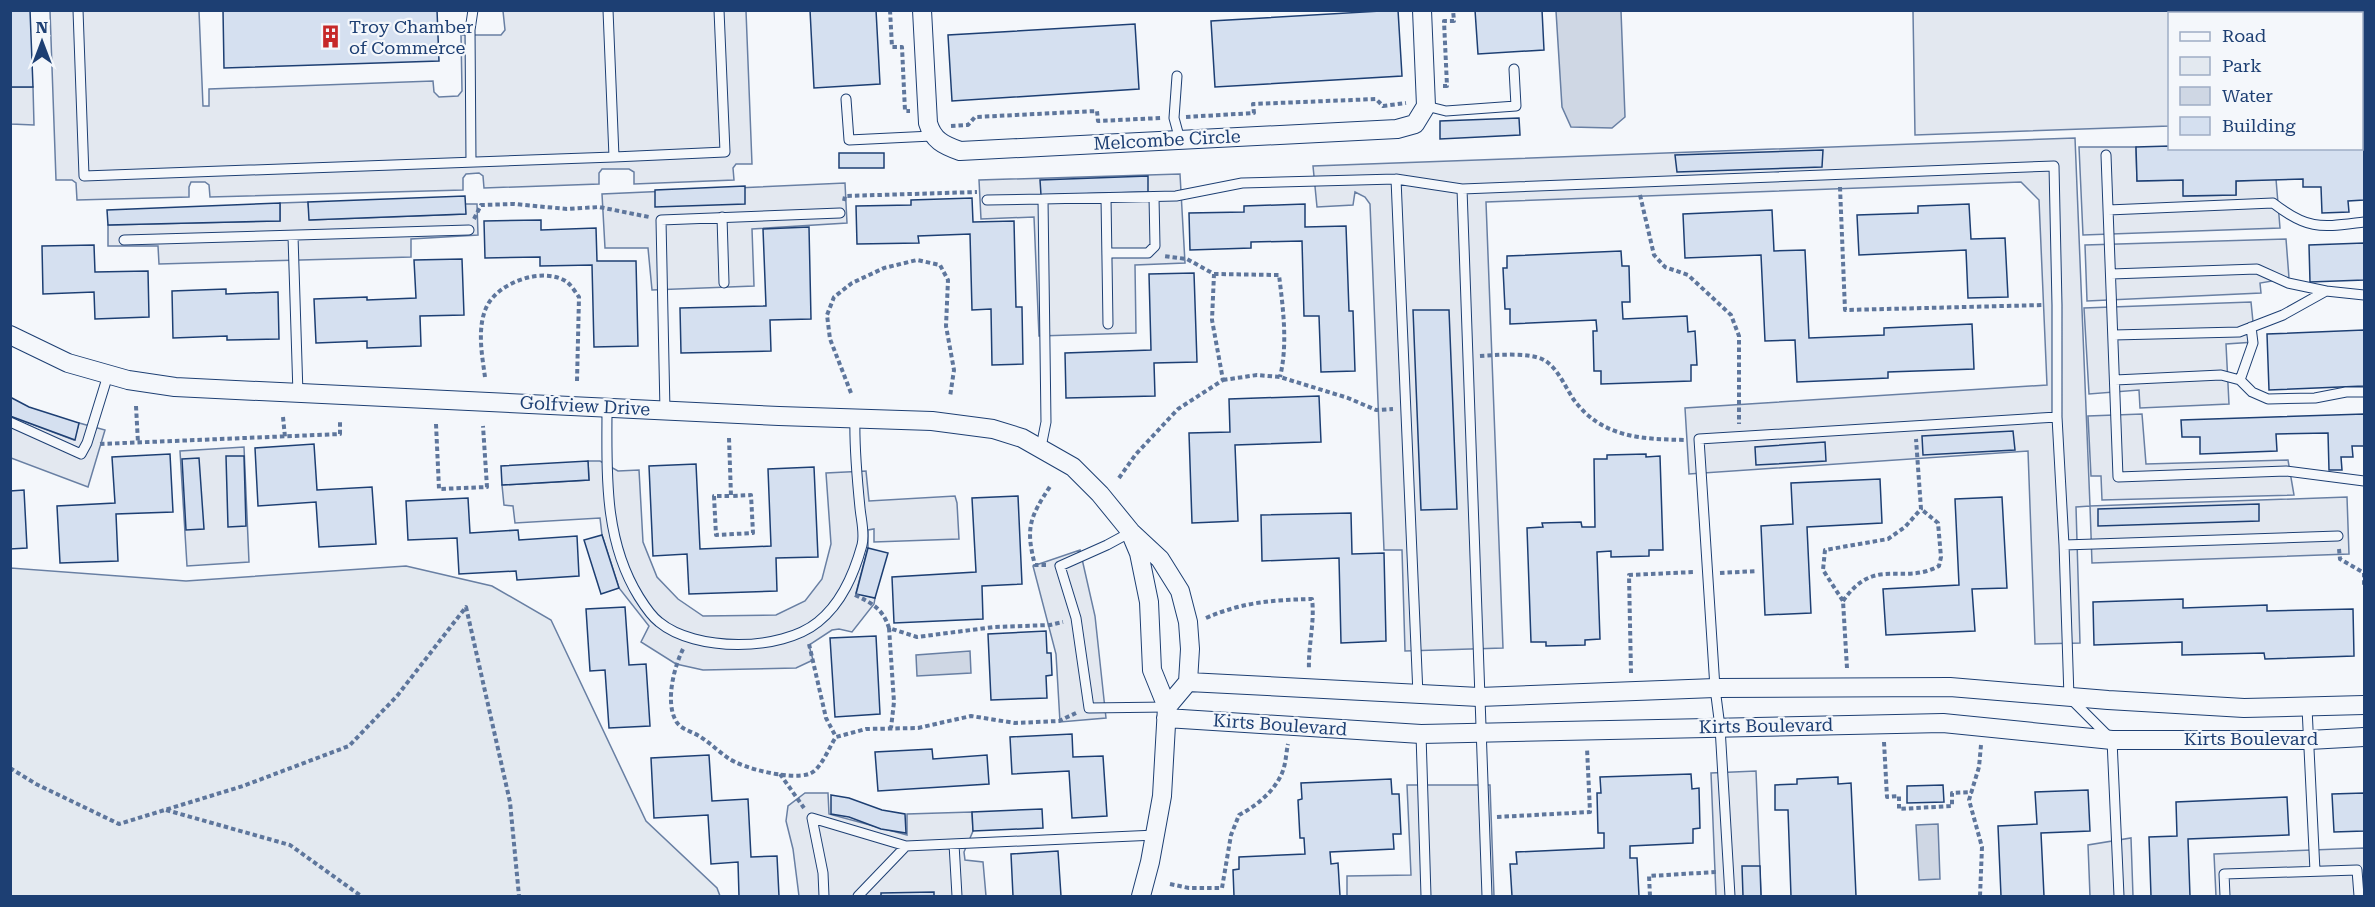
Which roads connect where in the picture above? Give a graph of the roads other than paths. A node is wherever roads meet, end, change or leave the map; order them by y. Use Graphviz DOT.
graph roads {
  1 [pos="78,10"];
  2 [pos="473,10"];
  3 [pos="608,10"];
  4 [pos="719,10"];
  5 [pos="922,10"];
  6 [pos="1422,10"];
  7 [pos="1514,69"];
  8 [pos="1177,76"];
  9 [pos="846,99"];
  10 [pos="1419,102"];
  11 [pos="937,131"];
  12 [pos="1180,140"];
  13 [pos="2106,155"];
  14 [pos="614,157"];
  15 [pos="471,162"];
  16 [pos="1396,179"];
  17 [pos="1462,189"];
  18 [pos="1154,197"];
  19 [pos="1106,198"];
  20 [pos="1043,199"];
  21 [pos="987,200"];
  22 [pos="2108,210"];
  23 [pos="840,213"];
  24 [pos="722,217"];
  25 [pos="2364,222"];
  26 [pos="468,230"];
  27 [pos="293,236"];
  28 [pos="124,240"];
  29 [pos="1107,253"];
  30 [pos="2110,274"];
  31 [pos="724,283"];
  32 [pos="2326,291"];
  33 [pos="2364,295"];
  34 [pos="1108,324"];
  35 [pos="2251,327"];
  36 [pos="10,334"];
  37 [pos="2113,335"];
  38 [pos="108,375"];
  39 [pos="2115,380"];
  40 [pos="2240,381"];
  41 [pos="2364,392"];
  42 [pos="298,393"];
  43 [pos="607,406"];
  44 [pos="665,411"];
  45 [pos="855,417"];
  46 [pos="2057,417"];
  47 [pos="10,422"];
  48 [pos="1041,447"];
  49 [pos="2364,481"];
  50 [pos="1131,532"];
  51 [pos="2338,536"];
  52 [pos="2064,544"];
  53 [pos="1188,682"];
  54 [pos="1715,688"];
  55 [pos="1418,695"];
  56 [pos="1479,697"];
  57 [pos="2069,697"];
  58 [pos="2364,705"];
  59 [pos="2307,708"];
  60 [pos="1167,713"];
  61 [pos="1720,727"];
  62 [pos="1481,733"];
  63 [pos="1421,734"];
  64 [pos="2364,737"];
  65 [pos="2112,740"];
  66 [pos="2309,740"];
  67 [pos="1155,835"];
  68 [pos="954,844"];
  69 [pos="906,846"];
  70 [pos="2315,871"];
  71 [pos="824,897"];
  72 [pos="858,897"];
  73 [pos="957,897"];
  74 [pos="1141,897"];
  75 [pos="1426,897"];
  76 [pos="1487,897"];
  77 [pos="1730,897"];
  78 [pos="2120,897"];
  79 [pos="2225,897"];
  80 [pos="2359,897"];
  1 -- 15 [label="lane"];
  2 -- 15 [label="lane"];
  3 -- 14 [label="lane"];
  4 -- 14 [label="lane"];
  5 -- 11 [label="street"];
  6 -- 10 [label="street"];
  7 -- 10 [label="lane"];
  8 -- 12 [label="lane"];
  9 -- 11 [label="lane"];
  10 -- 12 [label="street, Melcombe Circle"];
  11 -- 12 [label="street, Melcombe Circle"];
  13 -- 22 [label="lane"];
  14 -- 15 [label="lane"];
  16 -- 17 [label="lane"];
  16 -- 18 [label="lane"];
  16 -- 55 [label="lane"];
  17 -- 46 [label="lane"];
  17 -- 56 [label="lane"];
  18 -- 19 [label="lane"];
  18 -- 29 [label="lane"];
  19 -- 20 [label="lane"];
  19 -- 29 [label="lane"];
  20 -- 21 [label="lane"];
  20 -- 48 [label="lane"];
  22 -- 25 [label="lane"];
  22 -- 30 [label="lane"];
  23 -- 24 [label="lane"];
  24 -- 31 [label="lane"];
  24 -- 44 [label="lane"];
  26 -- 27 [label="lane"];
  27 -- 28 [label="lane"];
  27 -- 42 [label="lane"];
  29 -- 34 [label="lane"];
  30 -- 32 [label="lane"];
  30 -- 37 [label="lane"];
  32 -- 33 [label="lane"];
  32 -- 35 [label="lane"];
  35 -- 37 [label="lane"];
  35 -- 40 [label="lane"];
  36 -- 38 [label="street, Golfview Drive"];
  37 -- 39 [label="lane"];
  38 -- 42 [label="street, Golfview Drive"];
  38 -- 47 [label="lane"];
  39 -- 40 [label="lane"];
  39 -- 49 [label="lane"];
  40 -- 41 [label="lane"];
  42 -- 43 [label="street, Golfview Drive"];
  43 -- 44 [label="street, Golfview Drive"];
  43 -- 45 [label="lane"];
  44 -- 45 [label="street, Golfview Drive"];
  45 -- 48 [label="street, Golfview Drive"];
  46 -- 52 [label="lane"];
  46 -- 54 [label="lane"];
  48 -- 50 [label="street, Golfview Drive"];
  50 -- 53 [label="street, Golfview Drive"];
  50 -- 60 [label="street, Golfview Drive"];
  50 -- 60 [label="lane"];
  51 -- 52 [label="lane"];
  52 -- 57 [label="lane"];
  53 -- 55 [label="street, Kirts Boulevard"];
  53 -- 60 [label="street"];
  54 -- 56 [label="street, Kirts Boulevard"];
  54 -- 57 [label="street, Kirts Boulevard"];
  54 -- 61 [label="lane"];
  55 -- 56 [label="street, Kirts Boulevard"];
  56 -- 62 [label="lane"];
  57 -- 59 [label="street, Kirts Boulevard"];
  57 -- 65 [label="lane"];
  58 -- 59 [label="street, Kirts Boulevard"];
  59 -- 66 [label="lane"];
  60 -- 63 [label="street, Kirts Boulevard"];
  60 -- 67 [label="street"];
  61 -- 62 [label="street, Kirts Boulevard"];
  61 -- 65 [label="street, Kirts Boulevard"];
  61 -- 77 [label="lane"];
  62 -- 63 [label="street, Kirts Boulevard"];
  62 -- 76 [label="lane"];
  63 -- 75 [label="lane"];
  64 -- 66 [label="street, Kirts Boulevard"];
  65 -- 66 [label="street, Kirts Boulevard"];
  65 -- 78 [label="lane"];
  66 -- 70 [label="lane"];
  67 -- 68 [label="lane"];
  67 -- 74 [label="street"];
  68 -- 69 [label="lane"];
  68 -- 73 [label="lane"];
  69 -- 71 [label="lane"];
  69 -- 72 [label="lane"];
  70 -- 79 [label="lane"];
  70 -- 80 [label="lane"];
}
